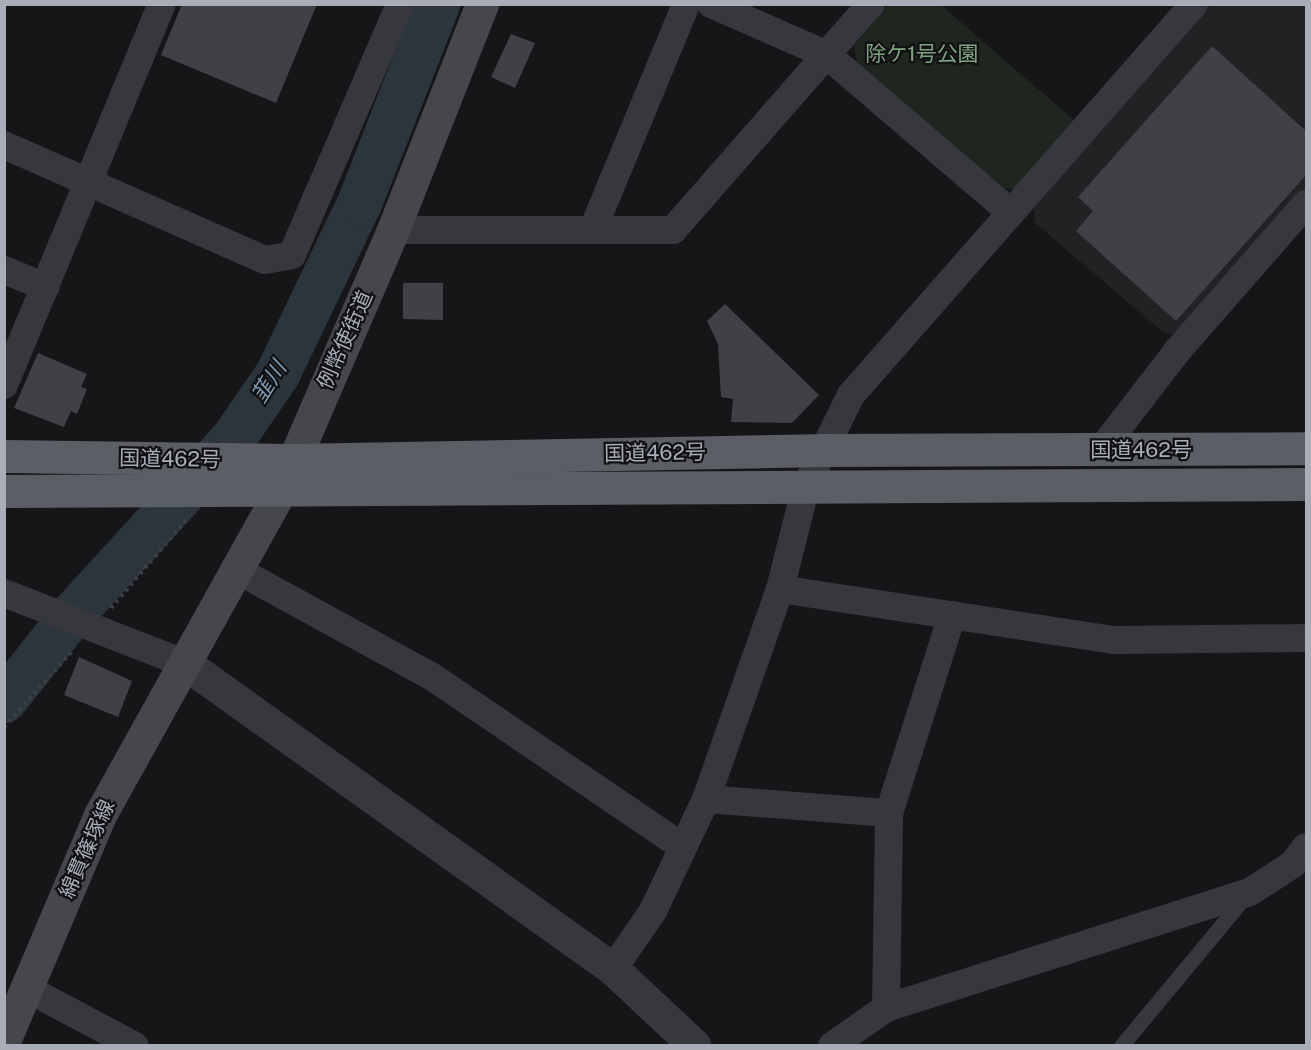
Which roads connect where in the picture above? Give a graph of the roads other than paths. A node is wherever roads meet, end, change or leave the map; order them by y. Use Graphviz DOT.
graph roads {
  1 [pos="162,4"];
  2 [pos="400,4"];
  3 [pos="482,4"];
  4 [pos="686,4"];
  5 [pos="711,4"];
  6 [pos="871,4"];
  7 [pos="1194,4"];
  8 [pos="827,55"];
  9 [pos="4,145"];
  10 [pos="90,180"];
  11 [pos="1306,204"];
  12 [pos="1011,212"];
  13 [pos="393,230"];
  14 [pos="592,230"];
  15 [pos="4,270"];
  16 [pos="46,287"];
  17 [pos="4,385"];
  18 [pos="1306,448"];
  19 [pos="824,450"];
  20 [pos="1101,450"];
  21 [pos="4,456"];
  22 [pos="293,460"];
  23 [pos="1306,484"];
  24 [pos="806,486"];
  25 [pos="281,490"];
  26 [pos="4,491"];
  27 [pos="239,571"];
  28 [pos="780,589"];
  29 [pos="4,593"];
  30 [pos="952,615"];
  31 [pos="1306,638"];
  32 [pos="186,664"];
  33 [pos="706,799"];
  34 [pos="889,813"];
  35 [pos="683,847"];
  36 [pos="1306,847"];
  37 [pos="1250,892"];
  38 [pos="613,969"];
  39 [pos="26,988"];
  40 [pos="886,1008"];
  41 [pos="4,1041"];
  42 [pos="135,1046"];
  43 [pos="695,1046"];
  44 [pos="832,1046"];
  45 [pos="1121,1046"];
  1 -- 10 [label="street"];
  2 -- 10 [label="street"];
  3 -- 13 [label="main road, 例幣使街道"];
  4 -- 14 [label="street"];
  5 -- 8 [label="street"];
  6 -- 8 [label="street"];
  7 -- 12 [label="street"];
  8 -- 12 [label="street"];
  8 -- 14 [label="street"];
  9 -- 10 [label="street"];
  10 -- 16 [label="street"];
  11 -- 20 [label="street"];
  12 -- 19 [label="street"];
  13 -- 14 [label="street"];
  13 -- 22 [label="main road, 例幣使街道"];
  15 -- 16 [label="street"];
  16 -- 17 [label="street"];
  18 -- 20 [label="highway, 国道462号"];
  19 -- 20 [label="highway, 国道462号"];
  19 -- 22 [label="highway, 国道462号"];
  19 -- 24 [label="street"];
  21 -- 22 [label="highway, 国道462号"];
  22 -- 25 [label="main road, 例幣使街道"];
  23 -- 24 [label="highway, 国道462号"];
  24 -- 25 [label="highway, 国道462号"];
  24 -- 28 [label="street"];
  25 -- 26 [label="highway, 国道462号"];
  25 -- 27 [label="main road, 例幣使街道"];
  27 -- 32 [label="main road, 例幣使街道"];
  27 -- 35 [label="street"];
  28 -- 30 [label="street"];
  28 -- 33 [label="street"];
  29 -- 32 [label="street"];
  30 -- 31 [label="street"];
  30 -- 34 [label="street"];
  32 -- 38 [label="street"];
  32 -- 39 [label="main road, 綿貫篠塚線"];
  33 -- 34 [label="street"];
  33 -- 35 [label="street"];
  34 -- 40 [label="street"];
  35 -- 38 [label="street"];
  36 -- 37 [label="street"];
  37 -- 40 [label="street"];
  37 -- 45 [label="lane"];
  38 -- 43 [label="street"];
  39 -- 41 [label="main road, 綿貫篠塚線"];
  39 -- 42 [label="street"];
  40 -- 44 [label="street"];
}
